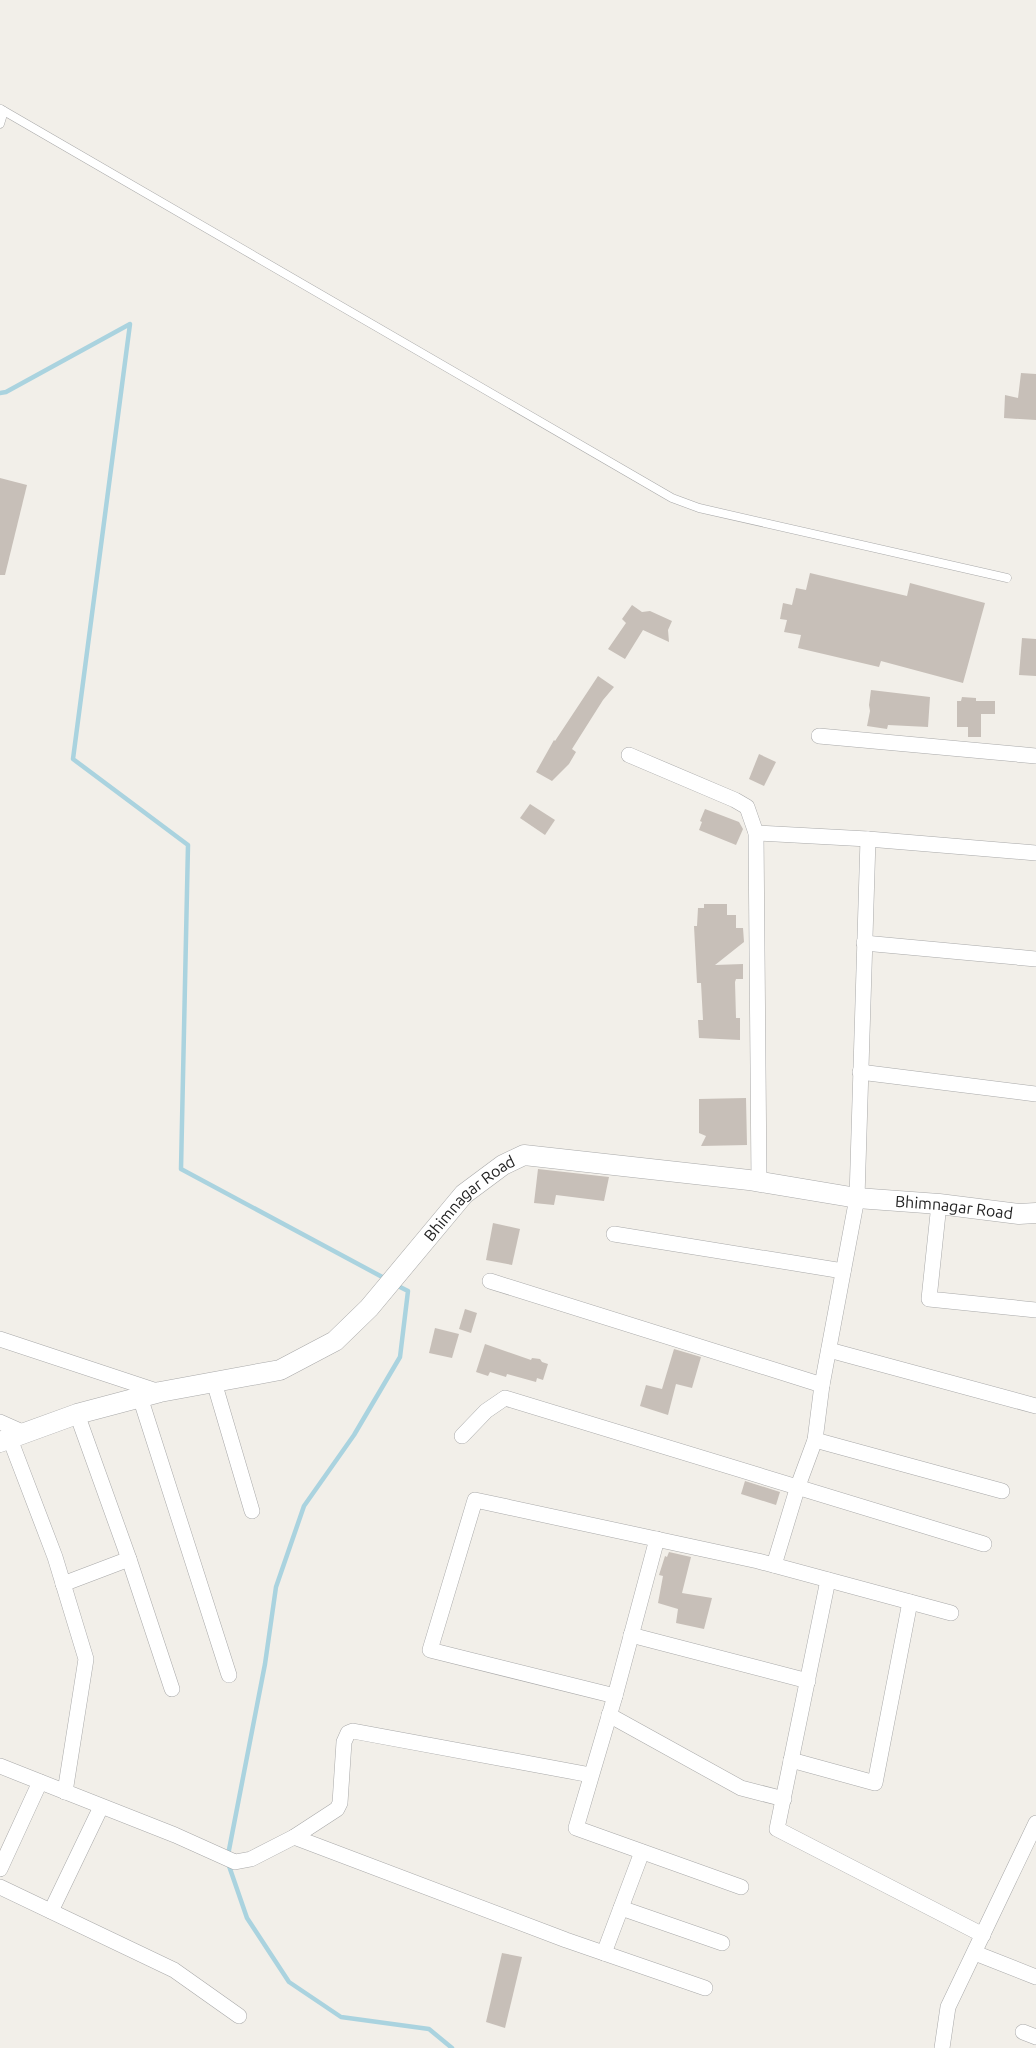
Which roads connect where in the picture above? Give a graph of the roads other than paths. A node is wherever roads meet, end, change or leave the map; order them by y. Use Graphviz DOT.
graph roads {
  1 [pos="2,109"];
  2 [pos="0,124"];
  3 [pos="1007,578"];
  4 [pos="819,736"];
  5 [pos="629,755"];
  6 [pos="1036,756"];
  7 [pos="756,833"];
  8 [pos="868,839"];
  9 [pos="1036,853"];
  10 [pos="864,943"];
  11 [pos="1036,959"];
  12 [pos="860,1072"];
  13 [pos="1036,1094"];
  14 [pos="759,1182"];
  15 [pos="857,1198"];
  16 [pos="939,1204"];
  17 [pos="1036,1213"];
  18 [pos="614,1234"];
  19 [pos="843,1271"];
  20 [pos="490,1281"];
  21 [pos="1036,1310"];
  22 [pos="0,1339"];
  23 [pos="829,1350"];
  24 [pos="214,1382"];
  25 [pos="822,1385"];
  26 [pos="160,1392"];
  27 [pos="140,1397"];
  28 [pos="1036,1406"];
  29 [pos="77,1414"];
  30 [pos="9,1434"];
  31 [pos="462,1436"];
  32 [pos="815,1440"];
  33 [pos="798,1486"];
  34 [pos="1002,1491"];
  35 [pos="252,1511"];
  36 [pos="657,1539"];
  37 [pos="984,1544"];
  38 [pos="129,1559"];
  39 [pos="774,1565"];
  40 [pos="828,1580"];
  41 [pos="63,1584"];
  42 [pos="910,1602"];
  43 [pos="951,1613"];
  44 [pos="632,1635"];
  45 [pos="229,1675"];
  46 [pos="808,1681"];
  47 [pos="172,1689"];
  48 [pos="615,1696"];
  49 [pos="609,1715"];
  50 [pos="791,1760"];
  51 [pos="0,1766"];
  52 [pos="591,1775"];
  53 [pos="40,1782"];
  54 [pos="65,1792"];
  55 [pos="784,1799"];
  56 [pos="101,1807"];
  57 [pos="1036,1823"];
  58 [pos="294,1837"];
  59 [pos="642,1852"];
  60 [pos="0,1869"];
  61 [pos="0,1887"];
  62 [pos="741,1887"];
  63 [pos="621,1908"];
  64 [pos="51,1911"];
  65 [pos="983,1935"];
  66 [pos="722,1943"];
  67 [pos="604,1953"];
  68 [pos="975,1953"];
  69 [pos="1036,1977"];
  70 [pos="705,1988"];
  71 [pos="239,2016"];
  72 [pos="942,2048"];
  1 -- 2 [label="lane"];
  1 -- 3 [label="lane"];
  4 -- 6 [label="street"];
  5 -- 7 [label="street"];
  7 -- 8 [label="street"];
  7 -- 14 [label="street"];
  8 -- 9 [label="street"];
  8 -- 10 [label="street"];
  10 -- 11 [label="street"];
  10 -- 12 [label="street"];
  12 -- 13 [label="street"];
  12 -- 15 [label="street"];
  14 -- 15 [label="street, Bhimnagar Road"];
  14 -- 24 [label="street, Bhimnagar Road"];
  15 -- 16 [label="street, Bhimnagar Road"];
  15 -- 19 [label="street"];
  16 -- 17 [label="street, Bhimnagar Road"];
  16 -- 21 [label="street"];
  18 -- 19 [label="street"];
  19 -- 23 [label="street"];
  20 -- 25 [label="street"];
  22 -- 26 [label="street"];
  23 -- 25 [label="street"];
  23 -- 28 [label="street"];
  24 -- 26 [label="street, Bhimnagar Road"];
  24 -- 35 [label="street"];
  25 -- 32 [label="street"];
  26 -- 27 [label="street, Bhimnagar Road"];
  27 -- 29 [label="street, Bhimnagar Road"];
  27 -- 45 [label="street"];
  29 -- 30 [label="street, Bhimnagar Road"];
  29 -- 38 [label="street"];
  30 -- 41 [label="street"];
  31 -- 33 [label="street"];
  32 -- 33 [label="street"];
  32 -- 34 [label="street"];
  33 -- 37 [label="street"];
  33 -- 39 [label="street"];
  36 -- 39 [label="street"];
  36 -- 44 [label="street"];
  36 -- 48 [label="street"];
  38 -- 41 [label="street"];
  38 -- 47 [label="street"];
  39 -- 40 [label="street"];
  40 -- 42 [label="street"];
  40 -- 46 [label="street"];
  41 -- 54 [label="street"];
  42 -- 43 [label="street"];
  42 -- 50 [label="street"];
  44 -- 46 [label="street"];
  44 -- 48 [label="street"];
  46 -- 50 [label="street"];
  48 -- 49 [label="street"];
  49 -- 52 [label="street"];
  49 -- 55 [label="street"];
  50 -- 55 [label="street"];
  51 -- 53 [label="street"];
  52 -- 58 [label="street"];
  52 -- 59 [label="street"];
  53 -- 54 [label="street"];
  53 -- 60 [label="street"];
  54 -- 56 [label="street"];
  55 -- 65 [label="street"];
  56 -- 58 [label="street"];
  56 -- 64 [label="street"];
  57 -- 65 [label="street"];
  58 -- 67 [label="street"];
  59 -- 62 [label="street"];
  59 -- 63 [label="street"];
  61 -- 64 [label="street"];
  63 -- 66 [label="street"];
  63 -- 67 [label="street"];
  64 -- 71 [label="street"];
  65 -- 68 [label="street"];
  67 -- 70 [label="street"];
  68 -- 69 [label="street"];
  68 -- 72 [label="street"];
}
